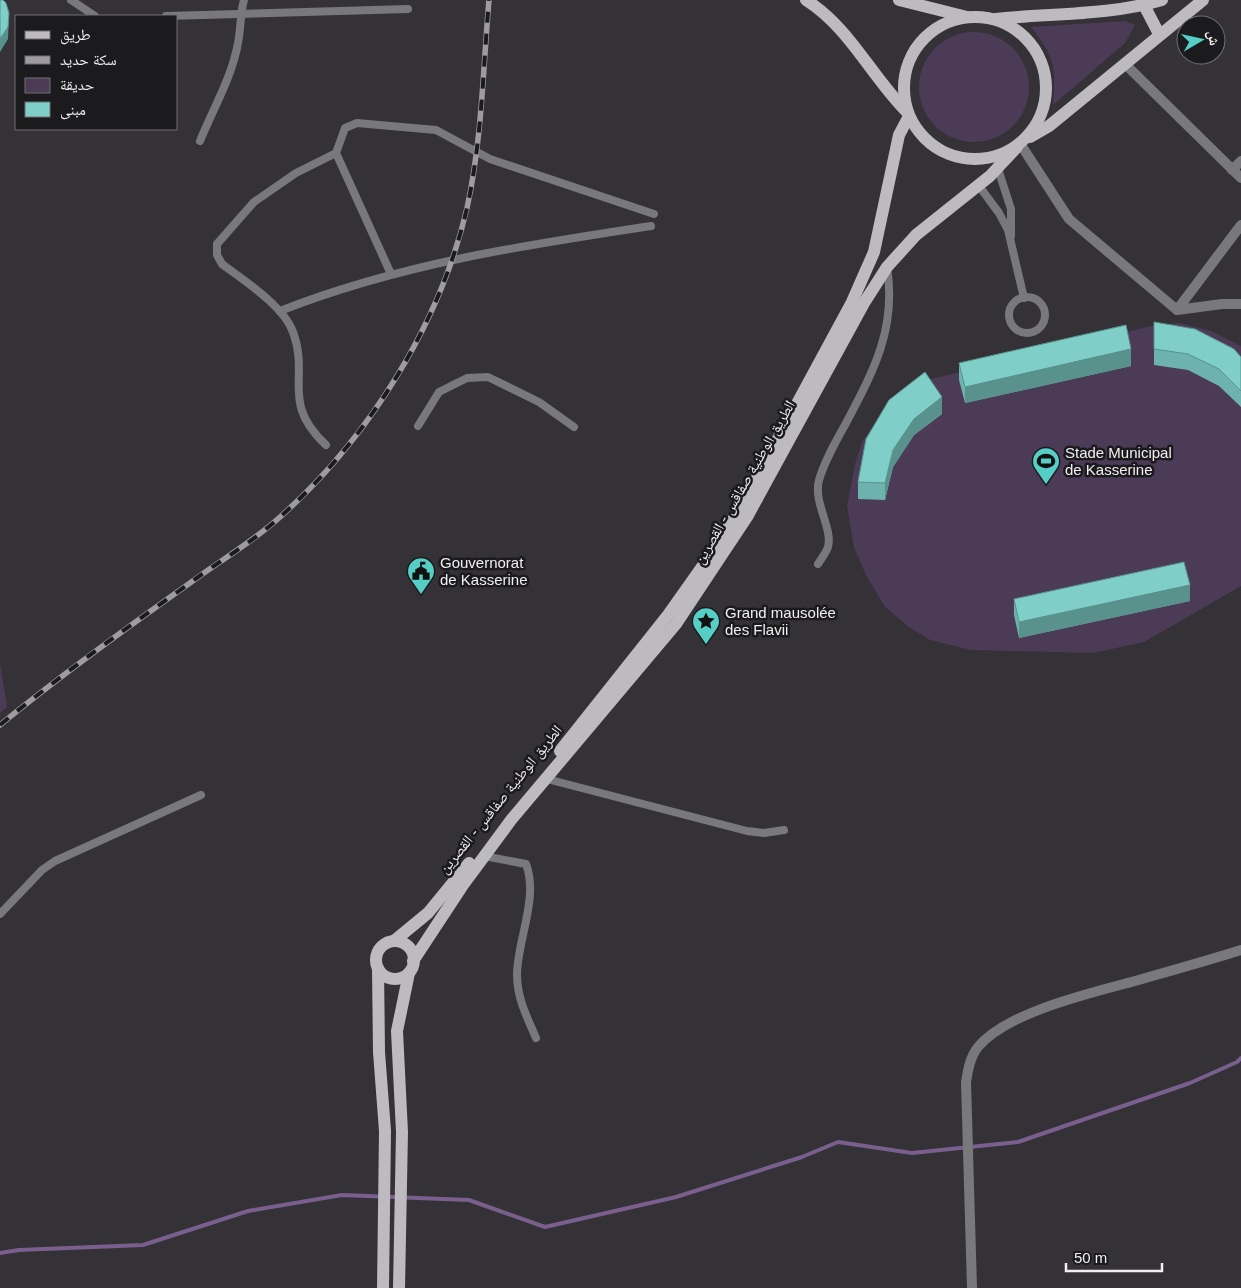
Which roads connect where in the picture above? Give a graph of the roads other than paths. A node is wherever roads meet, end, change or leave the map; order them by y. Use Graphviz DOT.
graph roads {
  1 [pos="71,0"];
  2 [pos="244,0"];
  3 [pos="806,0"];
  4 [pos="899,0"];
  5 [pos="1162,0"];
  6 [pos="1203,0"];
  7 [pos="1144,5"];
  8 [pos="408,10"];
  9 [pos="240,14"];
  10 [pos="94,15"];
  11 [pos="178,16"];
  12 [pos="966,17"];
  13 [pos="996,19"];
  14 [pos="1159,34"];
  15 [pos="1125,64"];
  16 [pos="908,114"];
  17 [pos="200,141"];
  18 [pos="1022,143"];
  19 [pos="336,153"];
  20 [pos="1241,162"];
  21 [pos="998,169"];
  22 [pos="1232,170"];
  23 [pos="1241,178"];
  24 [pos="979,186"];
  25 [pos="654,214"];
  26 [pos="1241,225"];
  27 [pos="651,226"];
  28 [pos="1011,240"];
  29 [pos="886,268"];
  30 [pos="391,274"];
  31 [pos="1024,298"];
  32 [pos="1241,304"];
  33 [pos="1178,310"];
  34 [pos="280,311"];
  35 [pos="418,426"];
  36 [pos="574,427"];
  37 [pos="326,445"];
  38 [pos="818,564"];
  39 [pos="547,779"];
  40 [pos="201,795"];
  41 [pos="784,830"];
  42 [pos="484,856"];
  43 [pos="0,914"];
  44 [pos="394,941"];
  45 [pos="1241,950"];
  46 [pos="411,967"];
  47 [pos="378,968"];
  48 [pos="536,1038"];
  49 [pos="383,1288"];
  50 [pos="399,1288"];
  51 [pos="972,1288"];
  1 -- 10 [label="lane"];
  2 -- 9 [label="lane"];
  3 -- 16 [label="main road"];
  4 -- 12 [label="main road"];
  5 -- 7 [label="main road"];
  6 -- 14 [label="main road"];
  7 -- 13 [label="main road"];
  7 -- 14 [label="main road"];
  8 -- 9 [label="lane"];
  9 -- 11 [label="lane"];
  9 -- 17 [label="lane"];
  12 -- 13 [label="main road"];
  12 -- 16 [label="main road"];
  13 -- 18 [label="main road"];
  14 -- 15 [label="main road"];
  15 -- 18 [label="main road"];
  15 -- 22 [label="street"];
  16 -- 18 [label="main road"];
  16 -- 44 [label="main road, الطريق الوطنية صفاقس - القصرين"];
  18 -- 21 [label="main road, الطريق الوطنية صفاقس - القصرين"];
  18 -- 33 [label="street"];
  19 -- 25 [label="lane"];
  19 -- 30 [label="lane"];
  19 -- 34 [label="lane"];
  20 -- 22 [label="street"];
  21 -- 24 [label="main road, الطريق الوطنية صفاقس - القصرين"];
  21 -- 28 [label="lane"];
  22 -- 23 [label="street"];
  24 -- 28 [label="lane"];
  24 -- 29 [label="main road, الطريق الوطنية صفاقس - القصرين"];
  26 -- 33 [label="street"];
  27 -- 30 [label="lane"];
  28 -- 31 [label="lane"];
  29 -- 38 [label="lane"];
  29 -- 39 [label="main road, الطريق الوطنية صفاقس - القصرين"];
  30 -- 34 [label="lane"];
  31 -- 31 [label="lane"];
  32 -- 33 [label="street"];
  34 -- 37 [label="lane"];
  35 -- 36 [label="lane"];
  39 -- 41 [label="lane"];
  39 -- 42 [label="main road, الطريق الوطنية صفاقس - القصرين"];
  40 -- 43 [label="lane"];
  42 -- 46 [label="main road, الطريق الوطنية صفاقس - القصرين"];
  42 -- 48 [label="lane"];
  44 -- 46 [label="main road"];
  44 -- 47 [label="main road"];
  45 -- 51 [label="street"];
  46 -- 47 [label="main road"];
  46 -- 50 [label="main road, الطريق الوطنية صفاقس - القصرين"];
  47 -- 49 [label="main road"];
}
